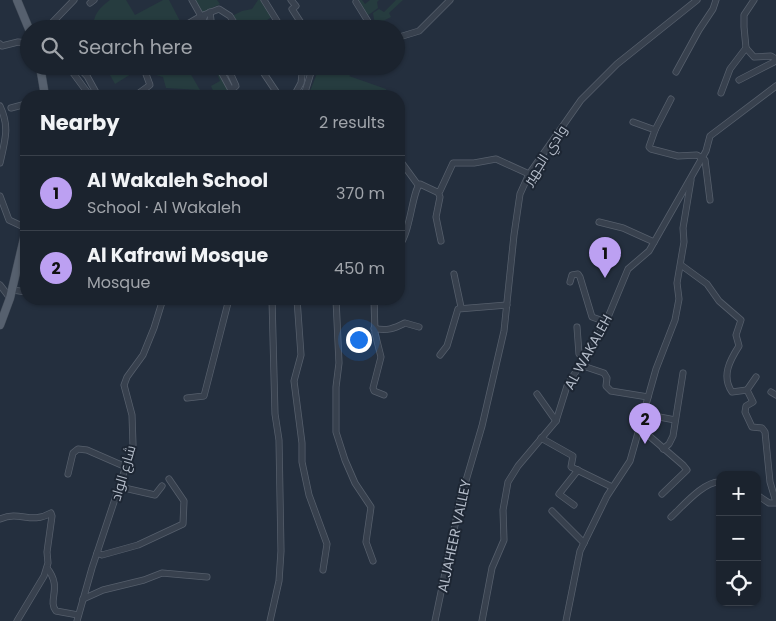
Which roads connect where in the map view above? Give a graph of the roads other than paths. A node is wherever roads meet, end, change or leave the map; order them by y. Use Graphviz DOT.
graph roads {
  1 [pos="17,0"];
  2 [pos="21,0"];
  3 [pos="74,0"];
  4 [pos="192,0"];
  5 [pos="264,0"];
  6 [pos="291,0"];
  7 [pos="450,0"];
  8 [pos="697,0"];
  9 [pos="716,0"];
  10 [pos="754,0"];
  11 [pos="356,2"];
  12 [pos="205,15"];
  13 [pos="27,20"];
  14 [pos="28,20"];
  15 [pos="55,20"];
  16 [pos="196,20"];
  17 [pos="202,20"];
  18 [pos="208,20"];
  19 [pos="231,20"];
  20 [pos="276,20"];
  21 [pos="299,20"];
  22 [pos="367,20"];
  23 [pos="405,36"];
  24 [pos="20,42"];
  25 [pos="0,44"];
  26 [pos="746,48"];
  27 [pos="776,60"];
  28 [pos="676,72"];
  29 [pos="42,75"];
  30 [pos="75,75"];
  31 [pos="86,75"];
  32 [pos="146,75"];
  33 [pos="223,75"];
  34 [pos="231,75"];
  35 [pos="265,75"];
  36 [pos="302,75"];
  37 [pos="310,75"];
  38 [pos="739,80"];
  39 [pos="776,86"];
  40 [pos="44,90"];
  41 [pos="86,90"];
  42 [pos="95,90"];
  43 [pos="143,90"];
  44 [pos="231,90"];
  45 [pos="231,90"];
  46 [pos="275,90"];
  47 [pos="297,90"];
  48 [pos="305,90"];
  49 [pos="721,93"];
  50 [pos="671,99"];
  51 [pos="0,106"];
  52 [pos="20,106"];
  53 [pos="11,108"];
  54 [pos="632,122"];
  55 [pos="655,130"];
  56 [pos="702,158"];
  57 [pos="0,162"];
  58 [pos="405,167"];
  59 [pos="529,174"];
  60 [pos="692,175"];
  61 [pos="418,185"];
  62 [pos="438,192"];
  63 [pos="0,196"];
  64 [pos="710,200"];
  65 [pos="599,222"];
  66 [pos="20,226"];
  67 [pos="405,234"];
  68 [pos="442,241"];
  69 [pos="654,242"];
  70 [pos="20,257"];
  71 [pos="681,265"];
  72 [pos="454,274"];
  73 [pos="570,282"];
  74 [pos="0,285"];
  75 [pos="20,293"];
  76 [pos="12,294"];
  77 [pos="161,305"];
  78 [pos="227,305"];
  79 [pos="272,305"];
  80 [pos="297,305"];
  81 [pos="336,305"];
  82 [pos="374,305"];
  83 [pos="507,305"];
  84 [pos="461,307"];
  85 [pos="606,322"];
  86 [pos="0,325"];
  87 [pos="419,327"];
  88 [pos="577,327"];
  89 [pos="374,328"];
  90 [pos="440,355"];
  91 [pos="586,357"];
  92 [pos="580,365"];
  93 [pos="683,373"];
  94 [pos="756,378"];
  95 [pos="747,390"];
  96 [pos="537,394"];
  97 [pos="384,395"];
  98 [pos="648,397"];
  99 [pos="188,398"];
  100 [pos="644,414"];
  101 [pos="674,420"];
  102 [pos="556,421"];
  103 [pos="640,428"];
  104 [pos="541,438"];
  105 [pos="663,449"];
  106 [pos="473,452"];
  107 [pos="126,467"];
  108 [pos="578,470"];
  109 [pos="68,474"];
  110 [pos="169,479"];
  111 [pos="716,482"];
  112 [pos="162,486"];
  113 [pos="120,487"];
  114 [pos="612,488"];
  115 [pos="662,494"];
  116 [pos="761,498"];
  117 [pos="776,503"];
  118 [pos="574,505"];
  119 [pos="552,512"];
  120 [pos="671,517"];
  121 [pos="0,519"];
  122 [pos="584,543"];
  123 [pos="97,553"];
  124 [pos="373,561"];
  125 [pos="47,568"];
  126 [pos="323,570"];
  127 [pos="207,577"];
  128 [pos="83,599"];
  129 [pos="78,618"];
  130 [pos="17,621"];
  131 [pos="270,621"];
  132 [pos="435,621"];
  133 [pos="482,621"];
  134 [pos="566,621"];
  1 -- 13 [label="main road"];
  2 -- 14 [label="main road"];
  3 -- 15 [label="street"];
  4 -- 12 [label="street"];
  5 -- 20 [label="street"];
  6 -- 21 [label="street"];
  7 -- 23 [label="street"];
  8 -- 59 [label="street, وادي الجهير"];
  9 -- 28 [label="street"];
  10 -- 26 [label="street"];
  11 -- 22 [label="street"];
  12 -- 16 [label="street"];
  12 -- 17 [label="street"];
  12 -- 18 [label="street"];
  12 -- 19 [label="street"];
  24 -- 25 [label="street"];
  26 -- 27 [label="street"];
  26 -- 49 [label="street"];
  27 -- 38 [label="street"];
  29 -- 40 [label="main road"];
  30 -- 41 [label="street"];
  31 -- 42 [label="street"];
  32 -- 43 [label="street"];
  33 -- 45 [label="street"];
  34 -- 44 [label="street"];
  35 -- 46 [label="street"];
  36 -- 47 [label="street"];
  37 -- 48 [label="street"];
  39 -- 56 [label="street, AL WAKALEH"];
  50 -- 55 [label="street"];
  51 -- 57 [label="street"];
  52 -- 53 [label="street"];
  54 -- 55 [label="street"];
  55 -- 56 [label="street"];
  56 -- 60 [label="street, AL WAKALEH"];
  56 -- 64 [label="street"];
  58 -- 61 [label="street"];
  59 -- 62 [label="street"];
  59 -- 83 [label="street, وادي الجهير"];
  60 -- 69 [label="street, AL WAKALEH"];
  60 -- 71 [label="street"];
  61 -- 62 [label="street"];
  61 -- 67 [label="street"];
  62 -- 68 [label="street"];
  63 -- 66 [label="street"];
  65 -- 69 [label="street"];
  69 -- 85 [label="street, AL WAKALEH"];
  70 -- 76 [label="main road"];
  71 -- 95 [label="street"];
  71 -- 98 [label="street"];
  72 -- 84 [label="street"];
  73 -- 85 [label="street"];
  74 -- 76 [label="street"];
  75 -- 76 [label="street"];
  76 -- 86 [label="main road"];
  77 -- 107 [label="street, شارع الواد"];
  78 -- 99 [label="street"];
  79 -- 131 [label="street"];
  80 -- 126 [label="street"];
  81 -- 124 [label="street"];
  82 -- 89 [label="street"];
  83 -- 84 [label="street"];
  83 -- 106 [label="street, وادي الجهير"];
  84 -- 90 [label="street"];
  85 -- 91 [label="street, AL WAKALEH"];
  87 -- 89 [label="street"];
  88 -- 91 [label="street"];
  89 -- 97 [label="street"];
  91 -- 92 [label="street, AL WAKALEH"];
  92 -- 98 [label="street"];
  92 -- 102 [label="street, AL WAKALEH"];
  93 -- 101 [label="street"];
  94 -- 95 [label="street"];
  95 -- 117 [label="street"];
  96 -- 102 [label="street"];
  98 -- 100 [label="street"];
  100 -- 101 [label="street"];
  100 -- 103 [label="street"];
  101 -- 105 [label="street"];
  102 -- 104 [label="street, AL WAKALEH"];
  103 -- 105 [label="street"];
  103 -- 114 [label="street"];
  104 -- 108 [label="street"];
  104 -- 133 [label="street, AL WAKALEH"];
  105 -- 115 [label="street"];
  106 -- 132 [label="street, ALJAHEER VALLEY"];
  107 -- 109 [label="street"];
  107 -- 113 [label="street, شارع الواد"];
  108 -- 114 [label="street"];
  108 -- 118 [label="street"];
  110 -- 123 [label="street"];
  111 -- 120 [label="street"];
  112 -- 113 [label="street"];
  113 -- 123 [label="street, شارع الواد"];
  114 -- 122 [label="street"];
  116 -- 117 [label="street"];
  119 -- 122 [label="street"];
  121 -- 125 [label="street"];
  122 -- 134 [label="street"];
  123 -- 128 [label="street, شارع الواد"];
  125 -- 129 [label="street"];
  125 -- 130 [label="street"];
  127 -- 128 [label="street"];
  128 -- 129 [label="street, شارع الواد"];
}
